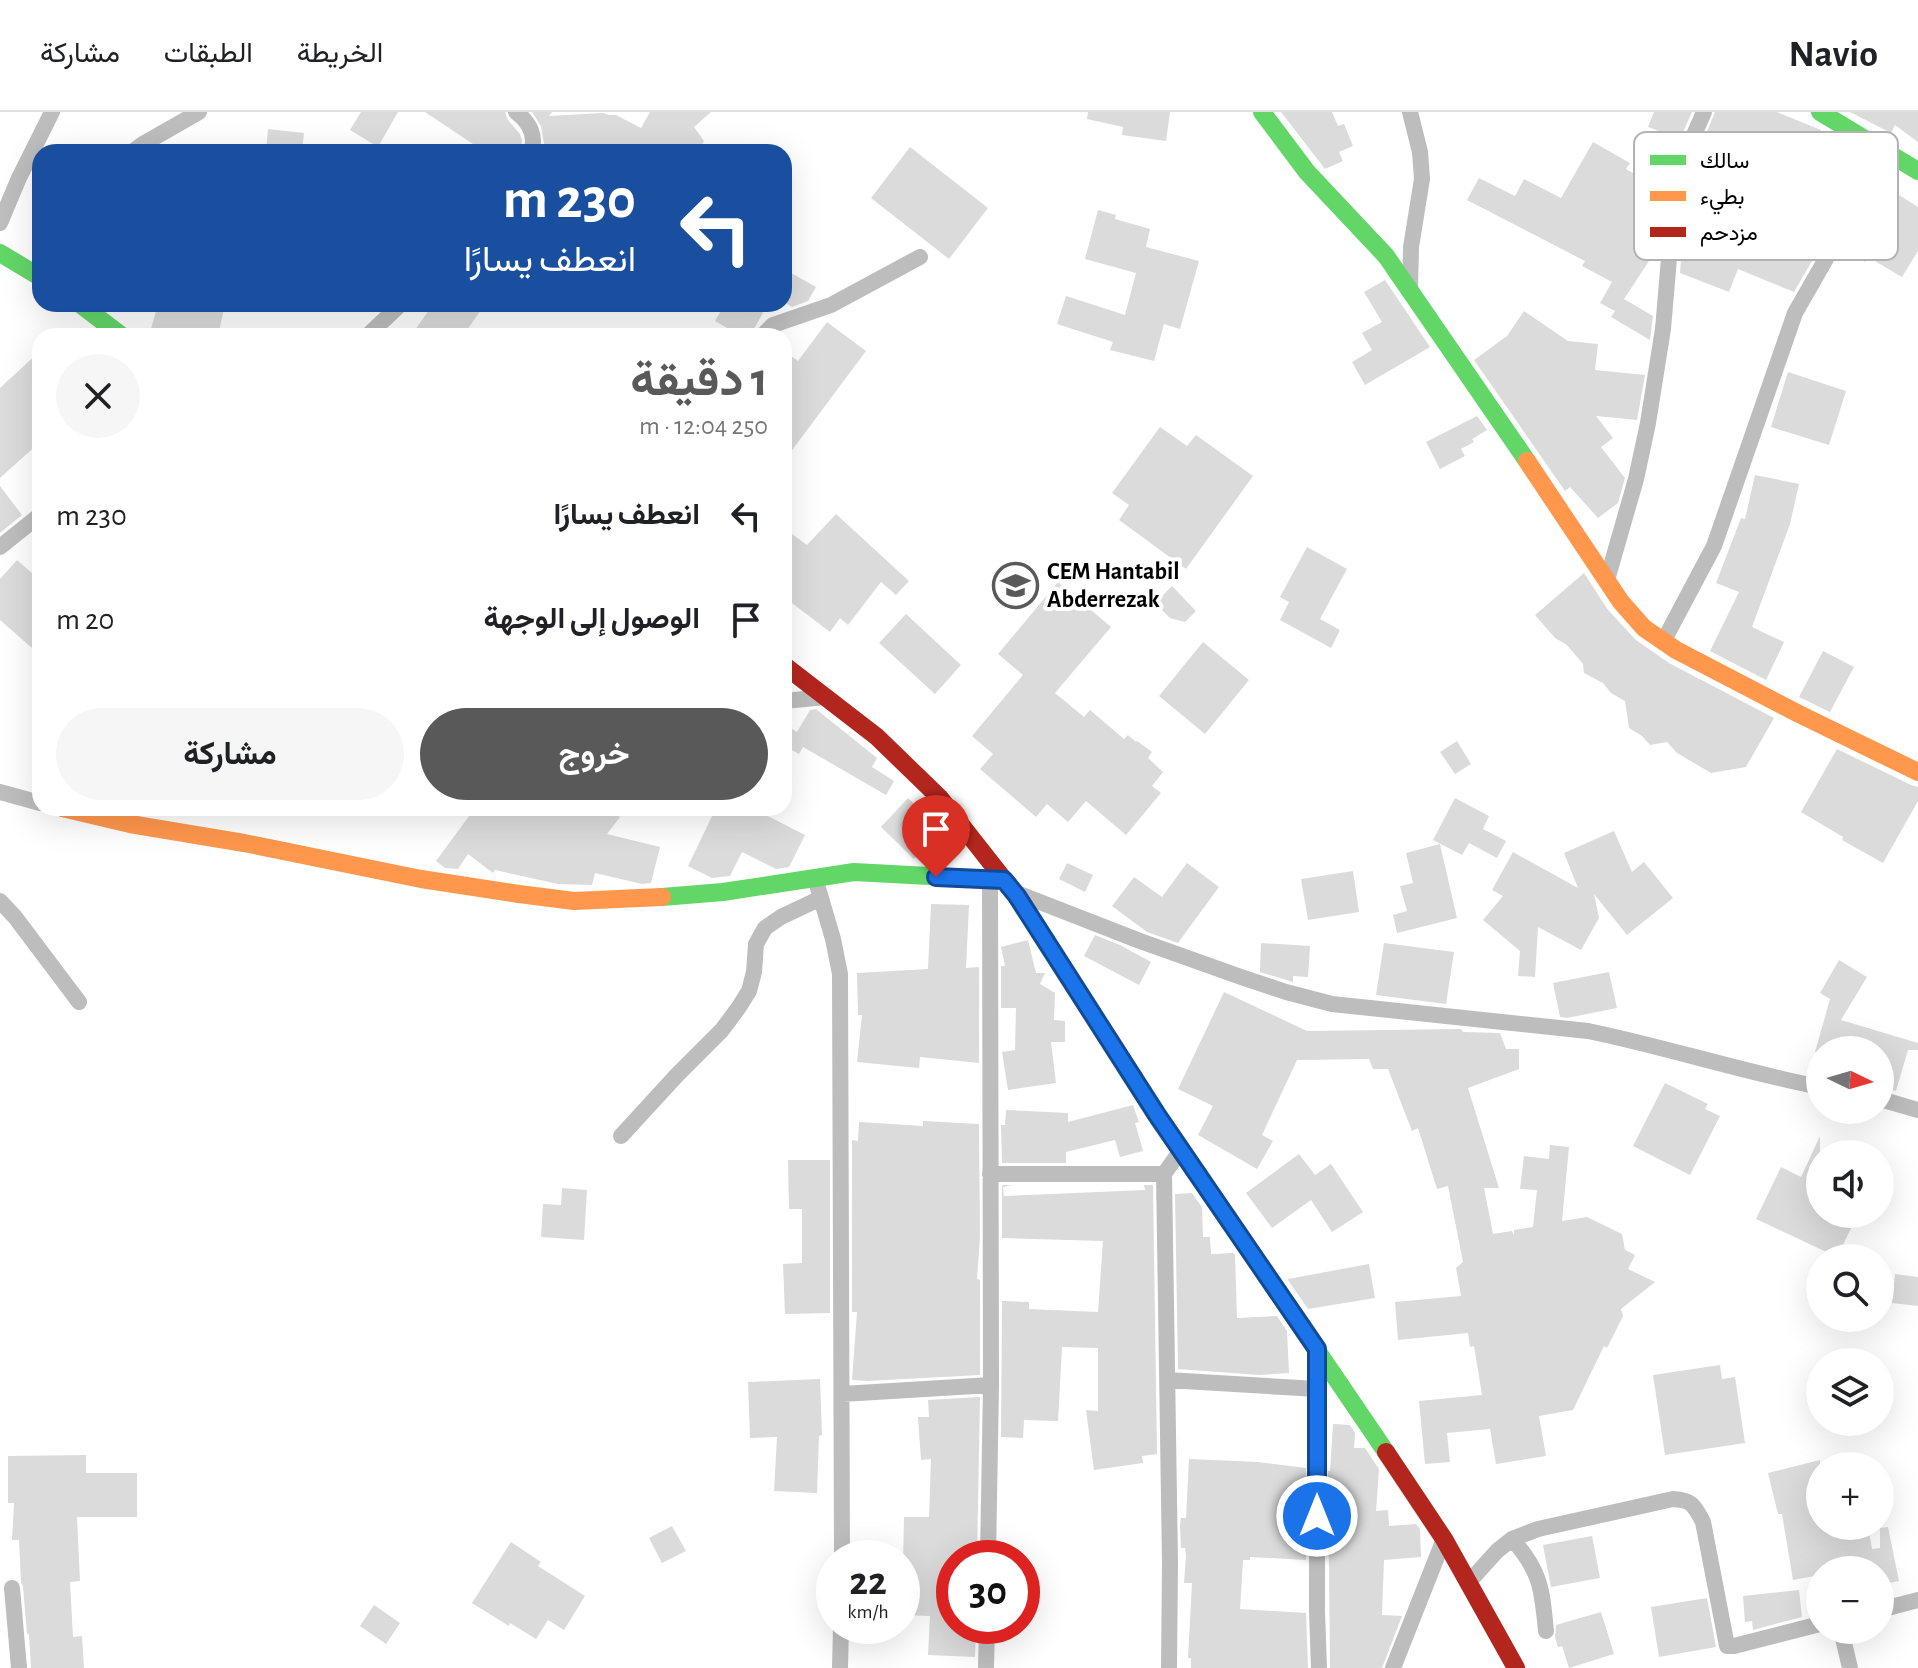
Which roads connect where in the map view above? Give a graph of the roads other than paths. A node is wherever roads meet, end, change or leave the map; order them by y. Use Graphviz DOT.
graph roads {
  1 [pos="52,112"];
  2 [pos="199,112"];
  3 [pos="516,112"];
  4 [pos="1262,112"];
  5 [pos="1410,112"];
  6 [pos="1704,112"];
  7 [pos="1820,112"];
  8 [pos="1695,132"];
  9 [pos="1854,132"];
  10 [pos="36,144"];
  11 [pos="143,144"];
  12 [pos="534,144"];
  13 [pos="32,152"];
  14 [pos="1898,159"];
  15 [pos="1918,171"];
  16 [pos="0,223"];
  17 [pos="0,253"];
  18 [pos="920,257"];
  19 [pos="1669,260"];
  20 [pos="1825,260"];
  21 [pos="32,272"];
  22 [pos="1410,289"];
  23 [pos="90,312"];
  24 [pos="392,312"];
  25 [pos="112,328"];
  26 [pos="376,328"];
  27 [pos="770,328"];
  28 [pos="32,521"];
  29 [pos="0,547"];
  30 [pos="1607,580"];
  31 [pos="1663,642"];
  32 [pos="792,671"];
  33 [pos="826,697"];
  34 [pos="792,700"];
  35 [pos="1918,772"];
  36 [pos="0,792"];
  37 [pos="32,801"];
  38 [pos="96,816"];
  39 [pos="815,878"];
  40 [pos="1003,884"];
  41 [pos="821,898"];
  42 [pos="0,901"];
  43 [pos="79,1002"];
  44 [pos="1806,1084"];
  45 [pos="1894,1103"];
  46 [pos="1918,1110"];
  47 [pos="621,1136"];
  48 [pos="1181,1150"];
  49 [pos="990,1174"];
  50 [pos="1164,1174"];
  51 [pos="1317,1349"];
  52 [pos="1167,1380"];
  53 [pos="991,1385"];
  54 [pos="1317,1389"];
  55 [pos="842,1394"];
  56 [pos="1444,1539"];
  57 [pos="1512,1539"];
  58 [pos="842,1540"];
  59 [pos="988,1540"];
  60 [pos="1469,1582"];
  61 [pos="12,1588"];
  62 [pos="1918,1600"];
  63 [pos="1894,1606"];
  64 [pos="1806,1628"];
  65 [pos="1546,1631"];
  66 [pos="841,1644"];
  67 [pos="987,1644"];
  68 [pos="1844,1644"];
  69 [pos="19,1668"];
  70 [pos="840,1668"];
  71 [pos="986,1668"];
  72 [pos="1169,1668"];
  73 [pos="1319,1668"];
  74 [pos="1393,1668"];
  75 [pos="1516,1668"];
  76 [pos="1850,1668"];
  1 -- 10 [label="street"];
  2 -- 11 [label="street"];
  3 -- 12 [label="street"];
  4 -- 22 [label="street"];
  5 -- 22 [label="street"];
  6 -- 8 [label="street"];
  7 -- 9 [label="street"];
  13 -- 16 [label="street"];
  14 -- 15 [label="street"];
  17 -- 21 [label="street"];
  18 -- 27 [label="street"];
  19 -- 30 [label="street"];
  20 -- 31 [label="street"];
  22 -- 30 [label="street"];
  23 -- 25 [label="street"];
  24 -- 26 [label="street"];
  28 -- 29 [label="street"];
  30 -- 31 [label="street"];
  31 -- 35 [label="street"];
  32 -- 33 [label="street"];
  33 -- 34 [label="street"];
  33 -- 40 [label="street"];
  36 -- 37 [label="street"];
  38 -- 39 [label="street"];
  39 -- 40 [label="street"];
  39 -- 41 [label="street"];
  40 -- 44 [label="street"];
  40 -- 48 [label="street"];
  40 -- 49 [label="street"];
  41 -- 47 [label="street"];
  41 -- 55 [label="street"];
  42 -- 43 [label="street"];
  45 -- 46 [label="street"];
  48 -- 50 [label="street"];
  48 -- 51 [label="street"];
  49 -- 50 [label="street"];
  49 -- 53 [label="street"];
  50 -- 52 [label="street"];
  51 -- 54 [label="street"];
  51 -- 56 [label="street"];
  52 -- 54 [label="street"];
  52 -- 72 [label="street"];
  53 -- 55 [label="street"];
  53 -- 59 [label="street"];
  54 -- 73 [label="street"];
  55 -- 58 [label="street"];
  56 -- 60 [label="street"];
  56 -- 74 [label="street"];
  57 -- 60 [label="street"];
  57 -- 64 [label="street"];
  57 -- 65 [label="street"];
  60 -- 75 [label="street"];
  61 -- 69 [label="street"];
  62 -- 63 [label="street"];
  66 -- 70 [label="street"];
  67 -- 71 [label="street"];
  68 -- 76 [label="street"];
}
